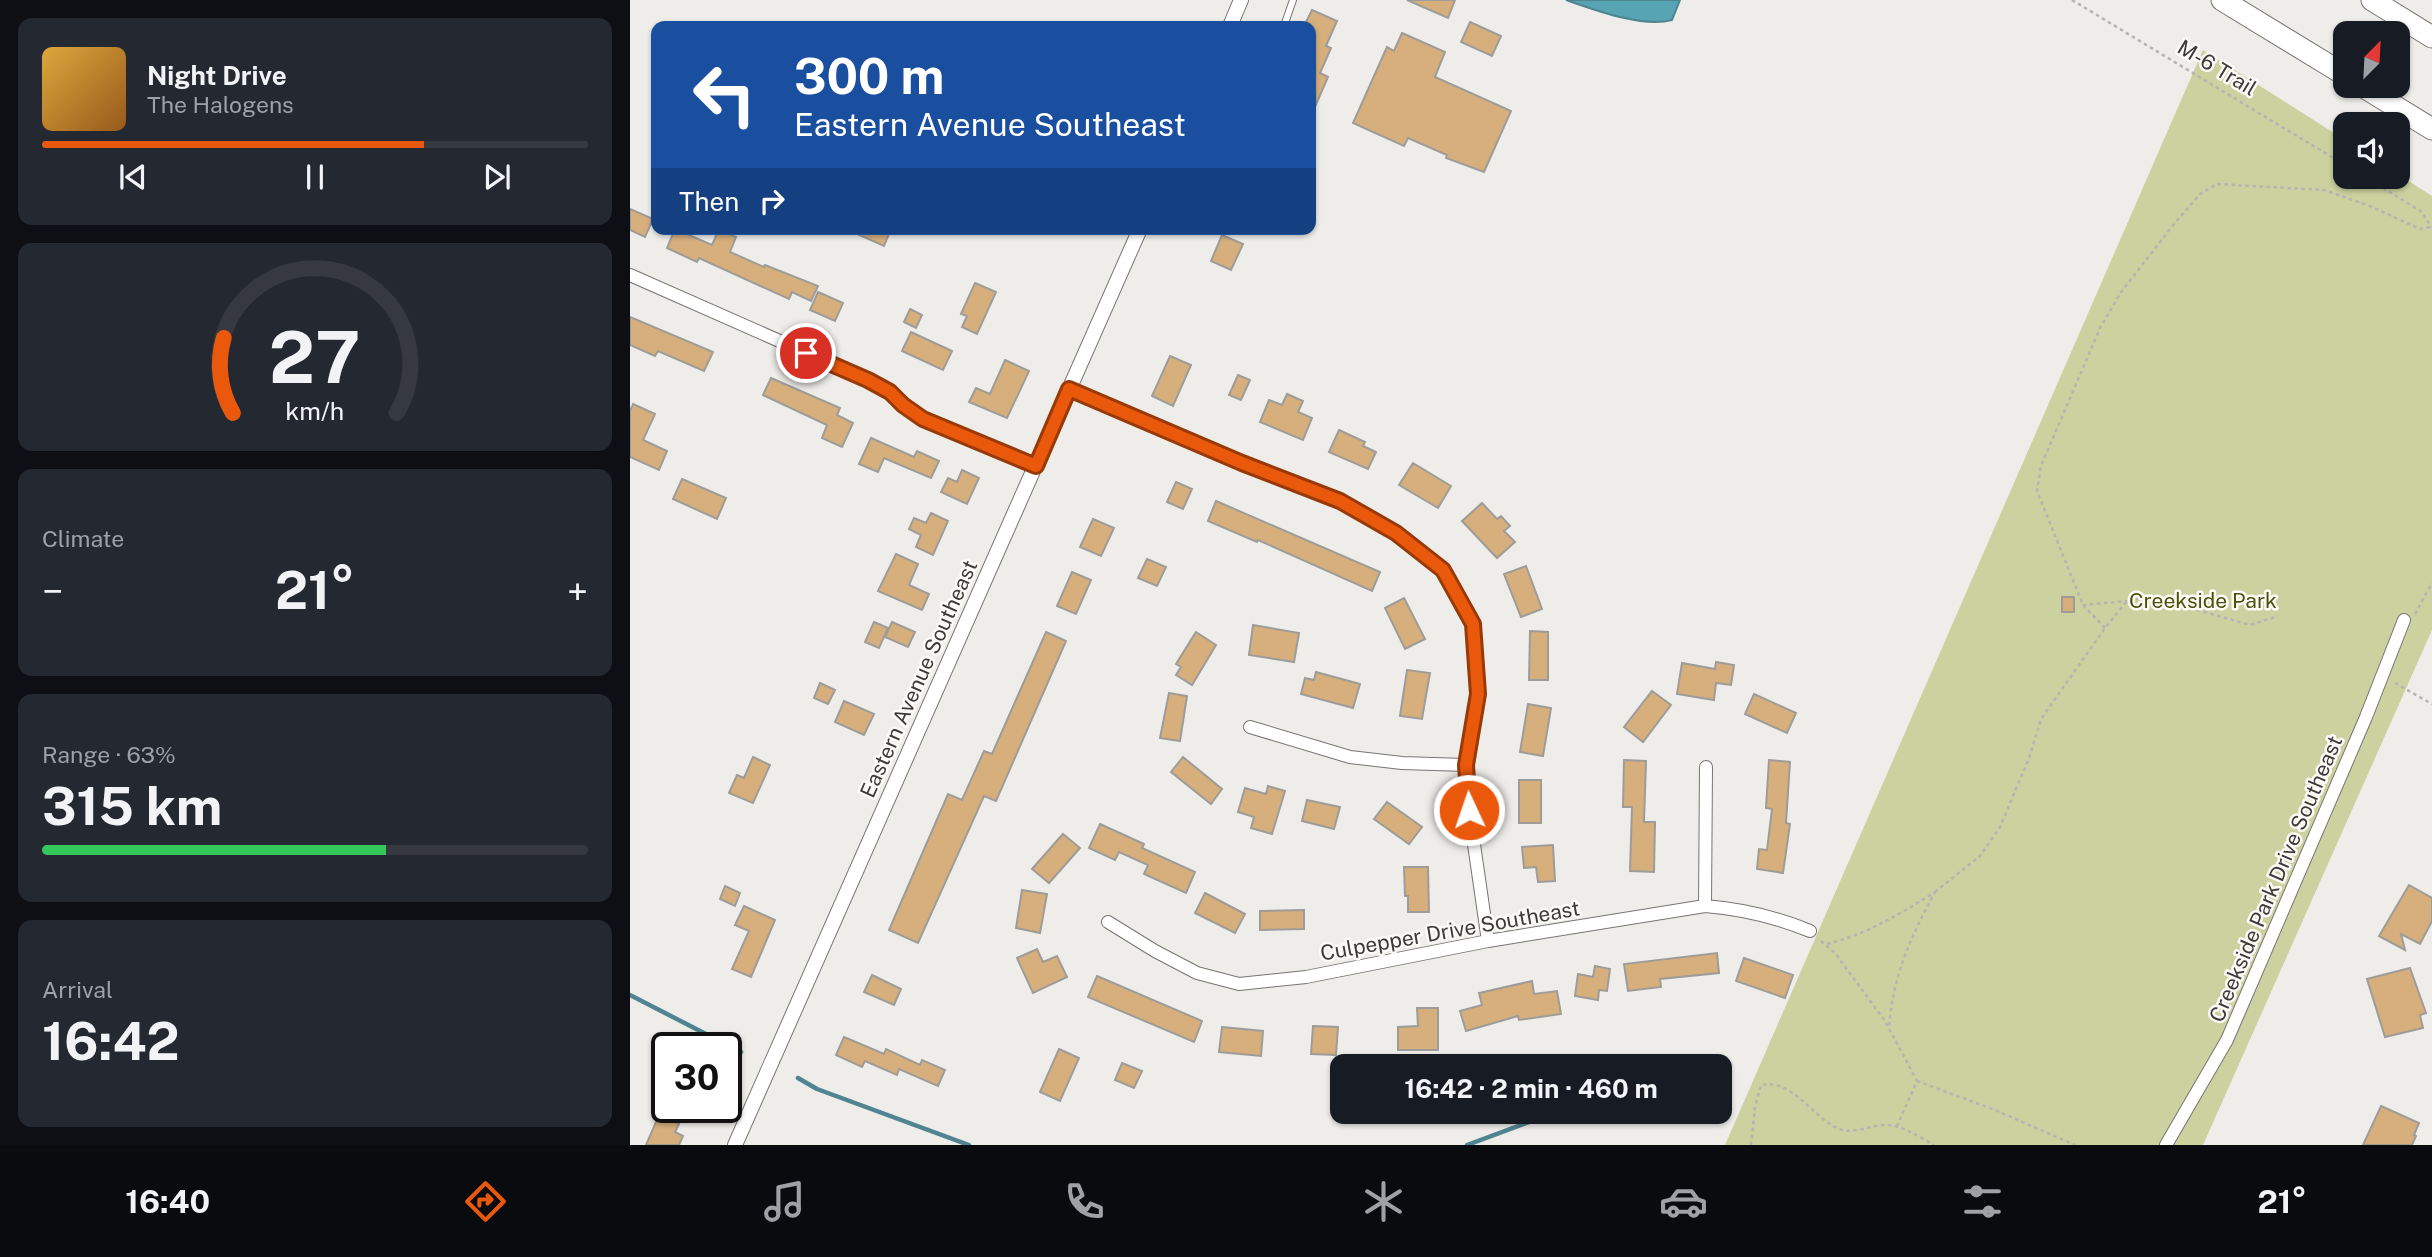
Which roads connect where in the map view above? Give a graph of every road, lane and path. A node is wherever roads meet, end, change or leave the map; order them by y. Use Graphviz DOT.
graph roads {
  1 [pos="1241,0"];
  2 [pos="1293,0"];
  3 [pos="2072,0"];
  4 [pos="2222,0"];
  5 [pos="2372,0"];
  6 [pos="1232,21"];
  7 [pos="1286,21"];
  8 [pos="2432,37"];
  9 [pos="2333,68"];
  10 [pos="2382,98"];
  11 [pos="2432,129"];
  12 [pos="2333,157"];
  13 [pos="2385,189"];
  14 [pos="2432,228"];
  15 [pos="1137,235"];
  16 [pos="630,275"];
  17 [pos="1069,389"];
  18 [pos="1036,466"];
  19 [pos="2432,583"];
  20 [pos="2127,601"];
  21 [pos="2082,605"];
  22 [pos="2278,616"];
  23 [pos="2404,620"];
  24 [pos="2105,628"];
  25 [pos="2382,677"];
  26 [pos="2432,704"];
  27 [pos="1250,727"];
  28 [pos="1466,765"];
  29 [pos="1706,767"];
  30 [pos="1935,892"];
  31 [pos="1706,906"];
  32 [pos="1108,922"];
  33 [pos="1810,931"];
  34 [pos="1488,941"];
  35 [pos="1827,944"];
  36 [pos="1889,1029"];
  37 [pos="1916,1084"];
  38 [pos="1897,1126"];
  39 [pos="735,1145"];
  40 [pos="1751,1145"];
  41 [pos="1934,1145"];
  42 [pos="2075,1145"];
  43 [pos="2166,1145"];
  1 -- 6 [label="street"];
  2 -- 7 [label="lane"];
  3 -- 12 [label="path, M-6 Trail"];
  4 -- 9 [label="highway"];
  5 -- 8 [label="highway"];
  10 -- 11 [label="highway"];
  13 -- 14 [label="path"];
  14 -- 21 [label="path"];
  15 -- 17 [label="street, Eastern Avenue Southeast"];
  16 -- 18 [label="street"];
  17 -- 18 [label="street, Eastern Avenue Southeast"];
  17 -- 28 [label="street"];
  18 -- 39 [label="street, Eastern Avenue Southeast"];
  19 -- 23 [label="path"];
  20 -- 21 [label="path"];
  20 -- 22 [label="path"];
  20 -- 24 [label="path"];
  21 -- 24 [label="path"];
  23 -- 25 [label="street, Creekside Park Drive Southeast"];
  24 -- 30 [label="path"];
  25 -- 26 [label="path"];
  25 -- 43 [label="street, Creekside Park Drive Southeast"];
  27 -- 28 [label="street"];
  28 -- 34 [label="street"];
  29 -- 31 [label="street"];
  30 -- 35 [label="path"];
  30 -- 36 [label="path"];
  31 -- 33 [label="street, Culpepper Drive Southeast"];
  31 -- 34 [label="street, Culpepper Drive Southeast"];
  32 -- 34 [label="street, Culpepper Drive Southeast"];
  33 -- 35 [label="path"];
  35 -- 36 [label="path"];
  36 -- 37 [label="path"];
  37 -- 38 [label="path"];
  37 -- 42 [label="path"];
  38 -- 40 [label="path"];
  38 -- 41 [label="path"];
}
